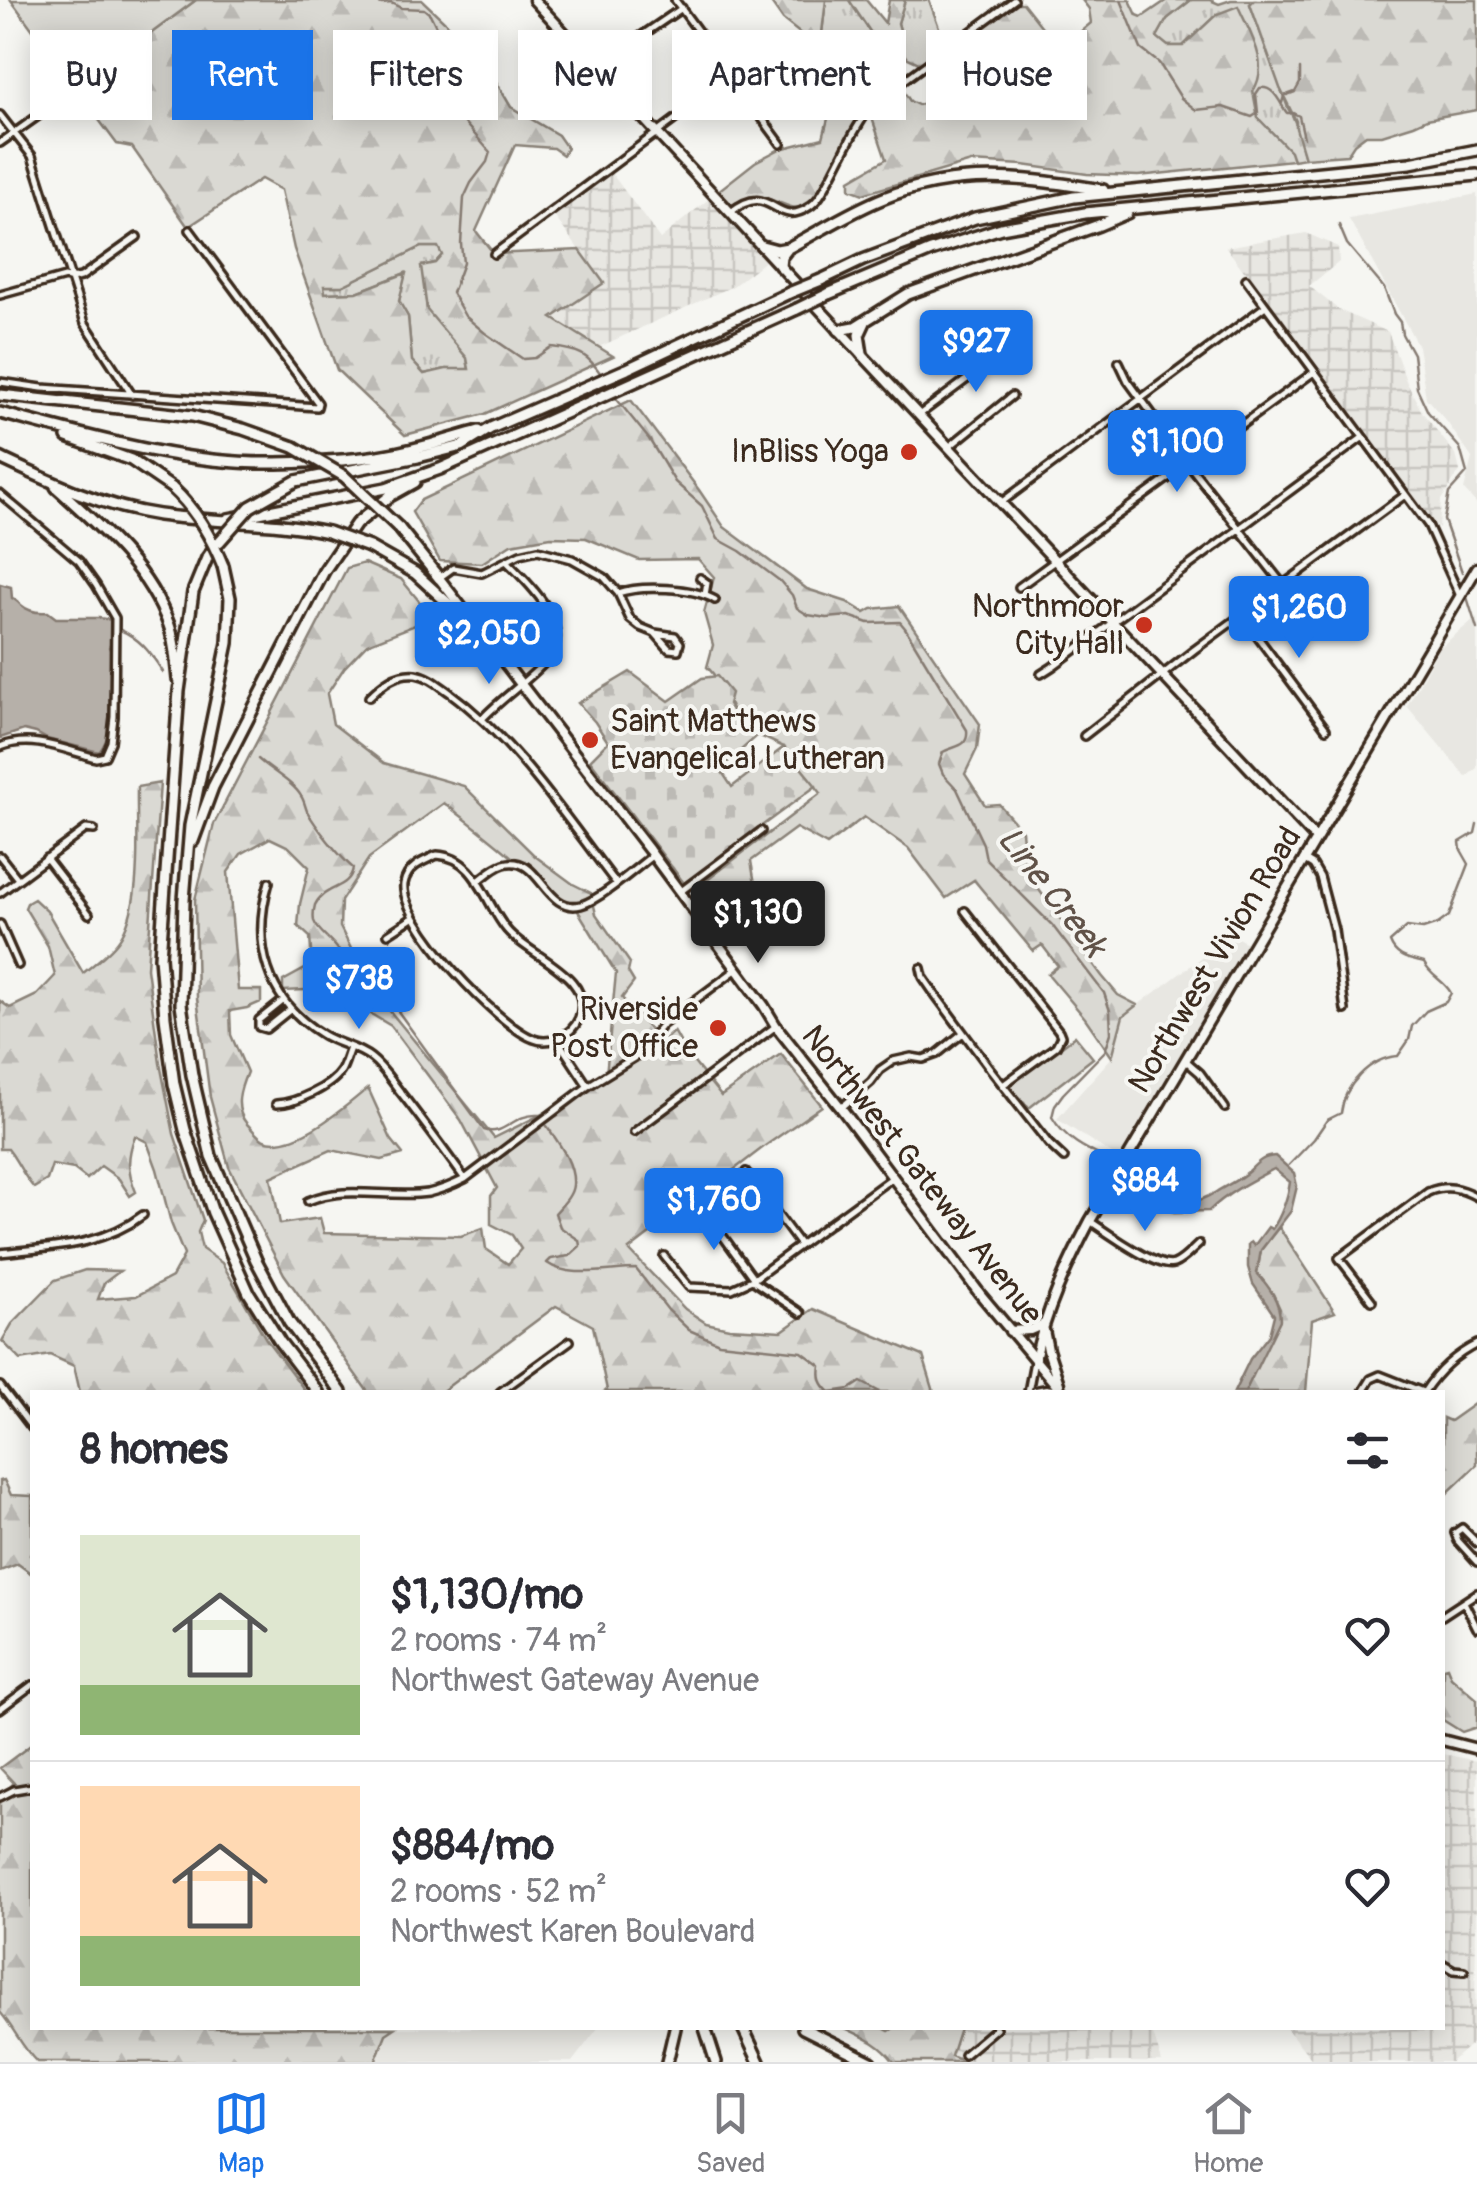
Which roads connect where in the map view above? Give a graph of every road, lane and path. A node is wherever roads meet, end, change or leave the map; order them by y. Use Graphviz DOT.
graph roads {
  1 [pos="534,0"];
  2 [pos="675,0"];
  3 [pos="1014,0"];
  4 [pos="682,8"];
  5 [pos="563,30"];
  6 [pos="650,30"];
  7 [pos="698,30"];
  8 [pos="0,115"];
  9 [pos="32,120"];
  10 [pos="647,120"];
  11 [pos="672,120"];
  12 [pos="763,120"];
  13 [pos="657,131"];
  14 [pos="14,133"];
  15 [pos="0,143"];
  16 [pos="781,144"];
  17 [pos="1477,150"];
  18 [pos="1477,175"];
  19 [pos="1112,192"];
  20 [pos="1135,209"];
  21 [pos="731,212"];
  22 [pos="190,230"];
  23 [pos="137,237"];
  24 [pos="762,246"];
  25 [pos="788,248"];
  26 [pos="494,254"];
  27 [pos="780,266"];
  28 [pos="70,279"];
  29 [pos="1246,279"];
  30 [pos="0,295"];
  31 [pos="1264,306"];
  32 [pos="866,320"];
  33 [pos="839,330"];
  34 [pos="1010,347"];
  35 [pos="862,354"];
  36 [pos="1119,362"];
  37 [pos="1314,372"];
  38 [pos="0,382"];
  39 [pos="0,394"];
  40 [pos="132,395"];
  41 [pos="1012,396"];
  42 [pos="1142,400"];
  43 [pos="0,413"];
  44 [pos="919,415"];
  45 [pos="32,421"];
  46 [pos="491,428"];
  47 [pos="1362,438"];
  48 [pos="949,447"];
  49 [pos="0,458"];
  50 [pos="1189,464"];
  51 [pos="440,469"];
  52 [pos="51,482"];
  53 [pos="0,494"];
  54 [pos="1406,495"];
  55 [pos="1002,502"];
  56 [pos="228,519"];
  57 [pos="1239,528"];
  58 [pos="506,561"];
  59 [pos="1056,562"];
  60 [pos="1477,568"];
  61 [pos="438,578"];
  62 [pos="700,578"];
  63 [pos="1284,586"];
  64 [pos="1019,588"];
  65 [pos="618,593"];
  66 [pos="706,595"];
  67 [pos="1460,596"];
  68 [pos="715,600"];
  69 [pos="1242,616"];
  70 [pos="463,618"];
  71 [pos="1112,622"];
  72 [pos="655,633"];
  73 [pos="493,650"];
  74 [pos="1041,674"];
  75 [pos="1162,676"];
  76 [pos="520,684"];
  77 [pos="179,692"];
  78 [pos="370,697"];
  79 [pos="483,718"];
  80 [pos="1326,728"];
  81 [pos="1084,736"];
  82 [pos="0,746"];
  83 [pos="94,830"];
  84 [pos="762,831"];
  85 [pos="1316,838"];
  86 [pos="652,855"];
  87 [pos="0,856"];
  88 [pos="46,858"];
  89 [pos="188,858"];
  90 [pos="1304,859"];
  91 [pos="18,879"];
  92 [pos="268,882"];
  93 [pos="477,882"];
  94 [pos="616,883"];
  95 [pos="0,893"];
  96 [pos="680,893"];
  97 [pos="964,910"];
  98 [pos="89,914"];
  99 [pos="414,917"];
  100 [pos="0,924"];
  101 [pos="388,934"];
  102 [pos="18,965"];
  103 [pos="921,968"];
  104 [pos="737,969"];
  105 [pos="284,1000"];
  106 [pos="292,1009"];
  107 [pos="1345,1010"];
  108 [pos="776,1026"];
  109 [pos="964,1033"];
  110 [pos="557,1039"];
  111 [pos="350,1048"];
  112 [pos="1185,1060"];
  113 [pos="1004,1085"];
  114 [pos="588,1086"];
  115 [pos="276,1104"];
  116 [pos="841,1108"];
  117 [pos="1225,1108"];
  118 [pos="634,1132"];
  119 [pos="1064,1158"];
  120 [pos="746,1172"];
  121 [pos="893,1177"];
  122 [pos="465,1179"];
  123 [pos="1477,1197"];
  124 [pos="308,1201"];
  125 [pos="701,1206"];
  126 [pos="143,1215"];
  127 [pos="1090,1221"];
  128 [pos="1199,1244"];
  129 [pos="800,1245"];
  130 [pos="0,1253"];
  131 [pos="664,1256"];
  132 [pos="753,1279"];
  133 [pos="1372,1301"];
  134 [pos="801,1313"];
  135 [pos="1044,1324"];
  136 [pos="1010,1331"];
  137 [pos="570,1341"];
  138 [pos="1477,1344"];
  139 [pos="1035,1360"];
  140 [pos="0,1386"];
  141 [pos="316,1390"];
  142 [pos="340,1390"];
  143 [pos="503,1390"];
  144 [pos="1028,1390"];
  145 [pos="1059,1390"];
  146 [pos="1060,1390"];
  147 [pos="1365,1390"];
  148 [pos="1419,1390"];
  149 [pos="1426,1390"];
  150 [pos="30,1426"];
  151 [pos="1477,1543"];
  152 [pos="1477,1562"];
  153 [pos="1477,1593"];
  154 [pos="1464,1602"];
  155 [pos="1445,1614"];
  156 [pos="1477,1628"];
  157 [pos="30,1686"];
  158 [pos="0,1709"];
  159 [pos="1445,1741"];
  160 [pos="1477,1749"];
  161 [pos="30,1787"];
  162 [pos="0,1797"];
  163 [pos="1445,1966"];
  164 [pos="1464,1970"];
  165 [pos="675,2030"];
  166 [pos="706,2030"];
  167 [pos="744,2030"];
  168 [pos="807,2030"];
  169 [pos="994,2030"];
  170 [pos="964,2055"];
  171 [pos="715,2060"];
  172 [pos="668,2062"];
  173 [pos="759,2062"];
  174 [pos="871,2062"];
  1 -- 5 [label="main road"];
  2 -- 4 [label="street"];
  3 -- 21 [label="street"];
  4 -- 6 [label="street"];
  4 -- 7 [label="street"];
  8 -- 14 [label="street"];
  9 -- 14 [label="street"];
  10 -- 13 [label="main road"];
  11 -- 13 [label="street"];
  12 -- 16 [label="street"];
  13 -- 21 [label="main road"];
  13 -- 26 [label="street"];
  14 -- 15 [label="street"];
  14 -- 28 [label="street"];
  17 -- 19 [label="highway"];
  18 -- 20 [label="highway"];
  19 -- 25 [label="highway"];
  19 -- 46 [label="highway, bridge"];
  20 -- 32 [label="highway"];
  20 -- 51 [label="highway, bridge"];
  21 -- 24 [label="main road"];
  22 -- 40 [label="street"];
  23 -- 28 [label="street"];
  24 -- 25 [label="highway"];
  24 -- 27 [label="main road"];
  25 -- 27 [label="highway"];
  27 -- 33 [label="main road"];
  28 -- 30 [label="street"];
  28 -- 40 [label="street"];
  29 -- 31 [label="street"];
  31 -- 37 [label="street"];
  31 -- 42 [label="street"];
  32 -- 33 [label="highway"];
  32 -- 35 [label="highway"];
  33 -- 35 [label="main road"];
  34 -- 44 [label="street"];
  35 -- 44 [label="main road"];
  36 -- 42 [label="street"];
  37 -- 47 [label="street"];
  37 -- 50 [label="street"];
  38 -- 40 [label="street"];
  39 -- 61 [label="highway, bridge"];
  41 -- 48 [label="street"];
  42 -- 50 [label="street"];
  42 -- 55 [label="street"];
  43 -- 45 [label="highway"];
  44 -- 48 [label="main road"];
  45 -- 46 [label="highway"];
  45 -- 89 [label="highway, bridge"];
  46 -- 77 [label="highway, bridge"];
  47 -- 54 [label="street"];
  47 -- 57 [label="street"];
  48 -- 55 [label="main road"];
  49 -- 52 [label="highway"];
  50 -- 57 [label="street"];
  50 -- 59 [label="street"];
  51 -- 56 [label="highway"];
  51 -- 89 [label="highway"];
  52 -- 56 [label="highway"];
  52 -- 77 [label="highway"];
  53 -- 82 [label="street"];
  54 -- 63 [label="street"];
  54 -- 67 [label="street"];
  55 -- 59 [label="main road"];
  56 -- 70 [label="highway, bridge"];
  57 -- 63 [label="street"];
  57 -- 71 [label="street"];
  58 -- 61 [label="street"];
  58 -- 65 [label="street"];
  58 -- 76 [label="street"];
  59 -- 64 [label="street"];
  59 -- 71 [label="main road"];
  60 -- 67 [label="main road, Northwest Vivion Road"];
  61 -- 73 [label="main road, Northwest Gateway Avenue"];
  62 -- 66 [label="street"];
  63 -- 69 [label="street"];
  65 -- 66 [label="street"];
  65 -- 72 [label="street"];
  66 -- 68 [label="street"];
  67 -- 85 [label="main road, Northwest Vivion Road"];
  69 -- 75 [label="street"];
  69 -- 80 [label="street"];
  70 -- 73 [label="main road, Northwest Gateway Avenue"];
  71 -- 74 [label="street"];
  71 -- 75 [label="main road"];
  72 -- 72 [label="street"];
  73 -- 76 [label="main road, Northwest Gateway Avenue"];
  75 -- 81 [label="street"];
  75 -- 85 [label="main road"];
  76 -- 79 [label="street"];
  76 -- 86 [label="main road, Northwest Gateway Avenue"];
  77 -- 141 [label="highway"];
  78 -- 79 [label="street"];
  79 -- 94 [label="street"];
  83 -- 88 [label="street"];
  84 -- 96 [label="street"];
  85 -- 90 [label="main road, Northwest Vivion Road"];
  86 -- 94 [label="street"];
  86 -- 96 [label="main road, Northwest Gateway Avenue"];
  87 -- 91 [label="street"];
  88 -- 91 [label="street"];
  88 -- 98 [label="street"];
  89 -- 142 [label="highway"];
  90 -- 107 [label="street"];
  90 -- 112 [label="main road, Northwest Vivion Road"];
  91 -- 95 [label="street"];
  92 -- 105 [label="street"];
  93 -- 94 [label="street"];
  93 -- 99 [label="street"];
  93 -- 110 [label="street"];
  96 -- 104 [label="main road, Northwest Gateway Avenue"];
  97 -- 113 [label="street"];
  99 -- 101 [label="street"];
  99 -- 110 [label="street"];
  100 -- 102 [label="street"];
  103 -- 109 [label="street"];
  104 -- 108 [label="main road, Northwest Gateway Avenue"];
  104 -- 114 [label="street"];
  105 -- 106 [label="street"];
  105 -- 106 [label="street"];
  106 -- 111 [label="street"];
  108 -- 116 [label="main road, Northwest Gateway Avenue"];
  108 -- 118 [label="street"];
  109 -- 113 [label="street"];
  109 -- 116 [label="street"];
  110 -- 114 [label="street"];
  111 -- 115 [label="street"];
  111 -- 122 [label="street"];
  112 -- 117 [label="street"];
  112 -- 127 [label="main road, Northwest Vivion Road"];
  113 -- 119 [label="street"];
  114 -- 122 [label="street"];
  116 -- 121 [label="main road, Northwest Gateway Avenue"];
  120 -- 129 [label="street"];
  121 -- 129 [label="street"];
  121 -- 136 [label="main road, Northwest Gateway Avenue"];
  122 -- 124 [label="street"];
  123 -- 133 [label="street"];
  125 -- 132 [label="street"];
  126 -- 130 [label="street"];
  127 -- 128 [label="street"];
  127 -- 135 [label="main road, Northwest Vivion Road"];
  129 -- 132 [label="street"];
  131 -- 132 [label="street"];
  132 -- 134 [label="street"];
  135 -- 136 [label="main road"];
  135 -- 139 [label="main road, Northwest Vivion Road"];
  135 -- 146 [label="main road"];
  136 -- 139 [label="main road, Northwest Gateway Avenue"];
  137 -- 143 [label="street"];
  138 -- 149 [label="street"];
  139 -- 144 [label="street, Northwest Vivion Road"];
  139 -- 145 [label="main road, Northwest Gateway Avenue"];
  140 -- 150 [label="street"];
  147 -- 148 [label="street"];
  151 -- 152 [label="street"];
  153 -- 154 [label="street"];
  154 -- 155 [label="street"];
  154 -- 156 [label="street"];
  157 -- 158 [label="street"];
  159 -- 160 [label="main road"];
  161 -- 162 [label="street"];
  163 -- 164 [label="street"];
  165 -- 172 [label="highway"];
  166 -- 171 [label="highway"];
  167 -- 173 [label="highway"];
  168 -- 174 [label="highway"];
  169 -- 170 [label="street"];
}
